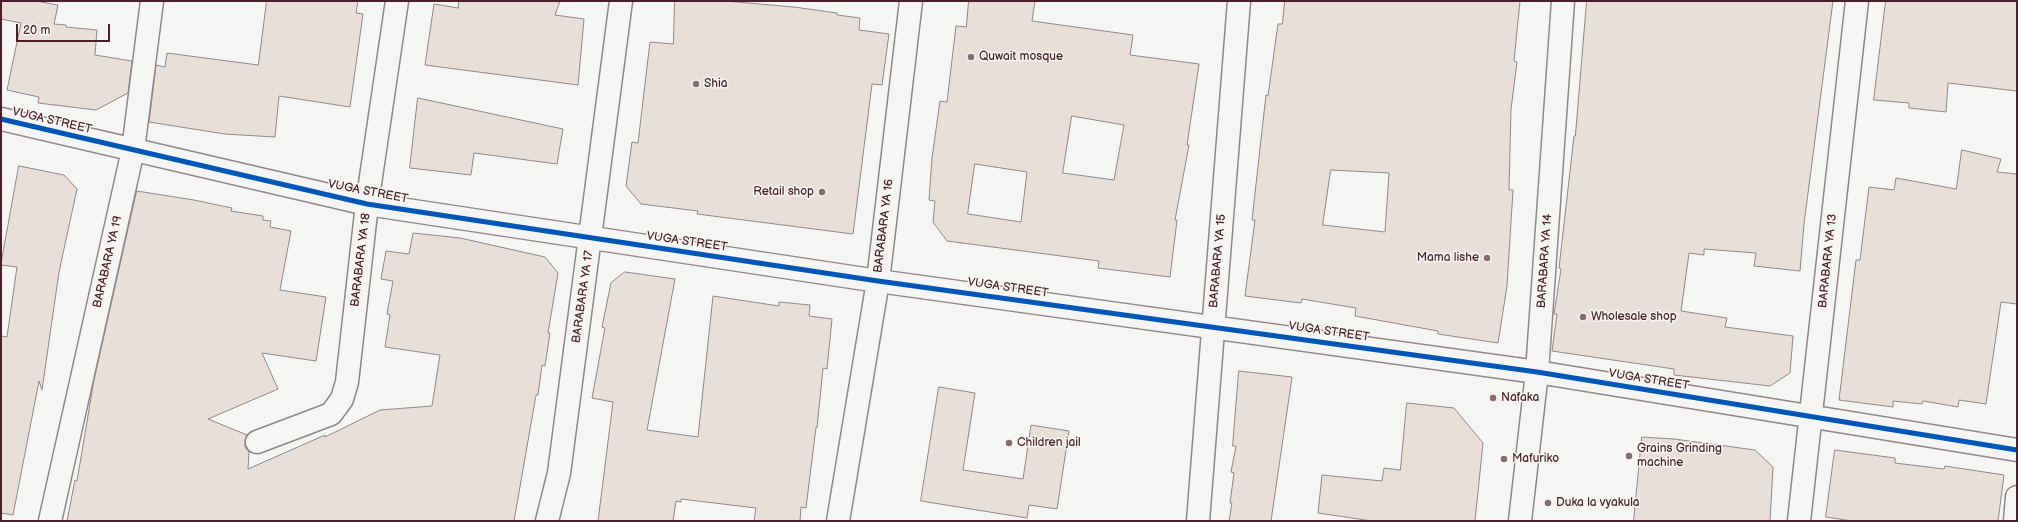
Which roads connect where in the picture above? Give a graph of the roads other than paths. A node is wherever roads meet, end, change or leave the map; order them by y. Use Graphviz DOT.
graph roads {
  1 [pos="152,1"];
  2 [pos="397,1"];
  3 [pos="621,1"];
  4 [pos="911,1"];
  5 [pos="1239,1"];
  6 [pos="1563,1"];
  7 [pos="1856,1"];
  8 [pos="1,119"];
  9 [pos="133,150"];
  10 [pos="367,204"];
  11 [pos="590,238"];
  12 [pos="878,281"];
  13 [pos="1213,326"];
  14 [pos="1537,372"];
  15 [pos="1810,417"];
  16 [pos="257,442"];
  17 [pos="2017,450"];
  18 [pos="2017,497"];
  19 [pos="50,521"];
  20 [pos="547,521"];
  21 [pos="838,521"];
  22 [pos="1198,521"];
  23 [pos="1520,521"];
  24 [pos="1799,521"];
  25 [pos="2014,521"];
  1 -- 9 [label="street, BARABARA YA 19"];
  2 -- 10 [label="street, BARABARA YA 18"];
  3 -- 11 [label="street, BARABARA YA 17"];
  4 -- 12 [label="street, BARABARA YA 16"];
  5 -- 13 [label="street, BARABARA YA 15"];
  6 -- 14 [label="street, BARABARA YA 14"];
  7 -- 15 [label="street, BARABARA YA 13"];
  8 -- 9 [label="street, VUGA STREET"];
  9 -- 10 [label="street, VUGA STREET"];
  9 -- 19 [label="street, BARABARA YA 19"];
  10 -- 11 [label="street, VUGA STREET"];
  10 -- 16 [label="street, BARABARA YA 18"];
  11 -- 12 [label="street, VUGA STREET"];
  11 -- 20 [label="street, BARABARA YA 17"];
  12 -- 13 [label="street, VUGA STREET"];
  12 -- 21 [label="street, BARABARA YA 16"];
  13 -- 14 [label="street, VUGA STREET"];
  13 -- 22 [label="street, BARABARA YA 15"];
  14 -- 15 [label="street, VUGA STREET"];
  14 -- 23 [label="street, BARABARA YA 14"];
  15 -- 17 [label="street, VUGA STREET"];
  15 -- 24 [label="street, BARABARA YA 13"];
  18 -- 25 [label="street"];
}
